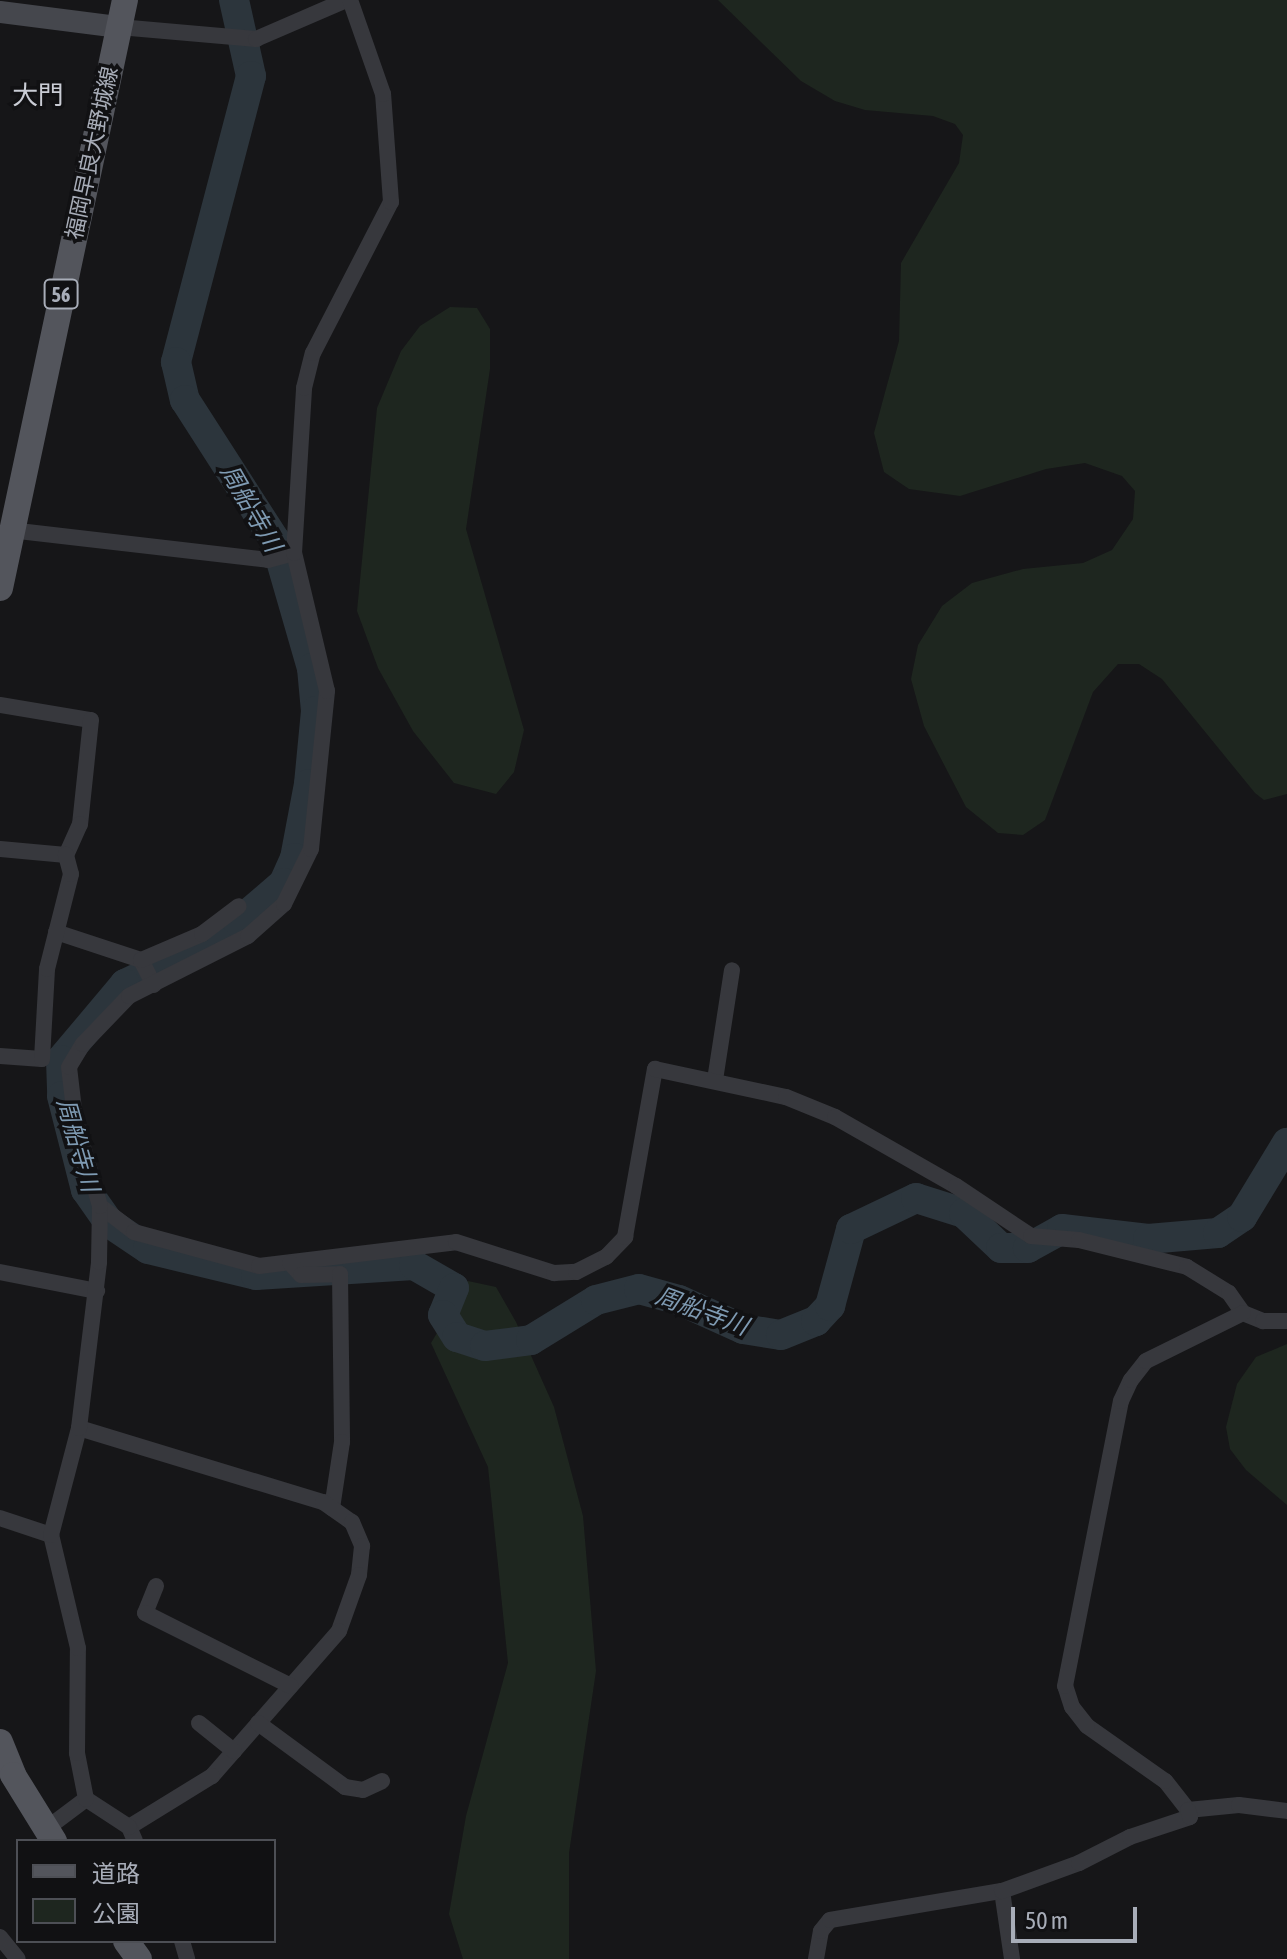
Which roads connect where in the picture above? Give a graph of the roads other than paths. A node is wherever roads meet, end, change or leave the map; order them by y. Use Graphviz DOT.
graph roads {
  1 [pos="125,0"];
  2 [pos="348,0"];
  3 [pos="0,12"];
  4 [pos="119,27"];
  5 [pos="10,530"];
  6 [pos="294,553"];
  7 [pos="0,588"];
  8 [pos="0,705"];
  9 [pos="0,849"];
  10 [pos="66,855"];
  11 [pos="239,906"];
  12 [pos="56,932"];
  13 [pos="142,962"];
  14 [pos="732,970"];
  15 [pos="153,983"];
  16 [pos="0,1056"];
  17 [pos="715,1080"];
  18 [pos="100,1214"];
  19 [pos="290,1263"];
  20 [pos="0,1272"];
  21 [pos="97,1291"];
  22 [pos="1243,1313"];
  23 [pos="1287,1321"];
  24 [pos="79,1428"];
  25 [pos="332,1508"];
  26 [pos="0,1518"];
  27 [pos="51,1535"];
  28 [pos="156,1586"];
  29 [pos="291,1686"];
  30 [pos="199,1723"];
  31 [pos="258,1723"];
  32 [pos="0,1742"];
  33 [pos="234,1751"];
  34 [pos="382,1781"];
  35 [pos="86,1799"];
  36 [pos="1188,1810"];
  37 [pos="1287,1811"];
  38 [pos="132,1834"];
  39 [pos="50,1835"];
  40 [pos="1002,1891"];
  41 [pos="0,1937"];
  42 [pos="18,1959"];
  43 [pos="816,1959"];
  44 [pos="1012,1959"];
  1 -- 4 [label="main road, 福岡早良大野城線 / 56"];
  2 -- 4 [label="street"];
  2 -- 6 [label="street"];
  3 -- 4 [label="main road"];
  4 -- 5 [label="main road, 福岡早良大野城線 / 56"];
  5 -- 6 [label="street"];
  5 -- 7 [label="main road, 福岡早良大野城線 / 56"];
  6 -- 15 [label="street"];
  8 -- 10 [label="street"];
  9 -- 10 [label="street"];
  10 -- 12 [label="street"];
  11 -- 13 [label="street"];
  12 -- 13 [label="street"];
  12 -- 16 [label="street"];
  13 -- 15 [label="street"];
  14 -- 17 [label="street"];
  15 -- 18 [label="street"];
  17 -- 19 [label="street"];
  17 -- 22 [label="street"];
  18 -- 19 [label="street"];
  18 -- 21 [label="street"];
  19 -- 25 [label="street"];
  20 -- 21 [label="street"];
  21 -- 24 [label="street"];
  22 -- 23 [label="street"];
  22 -- 36 [label="street"];
  24 -- 25 [label="street"];
  24 -- 27 [label="street"];
  25 -- 29 [label="street"];
  26 -- 27 [label="street"];
  27 -- 35 [label="street"];
  28 -- 29 [label="street"];
  29 -- 31 [label="street"];
  30 -- 33 [label="street"];
  31 -- 33 [label="street"];
  31 -- 34 [label="street"];
  32 -- 39 [label="main road"];
  33 -- 38 [label="street"];
  35 -- 38 [label="street"];
  35 -- 39 [label="street"];
  36 -- 37 [label="street"];
  36 -- 40 [label="street"];
  40 -- 43 [label="street"];
  40 -- 44 [label="street"];
  41 -- 42 [label="street"];
}
